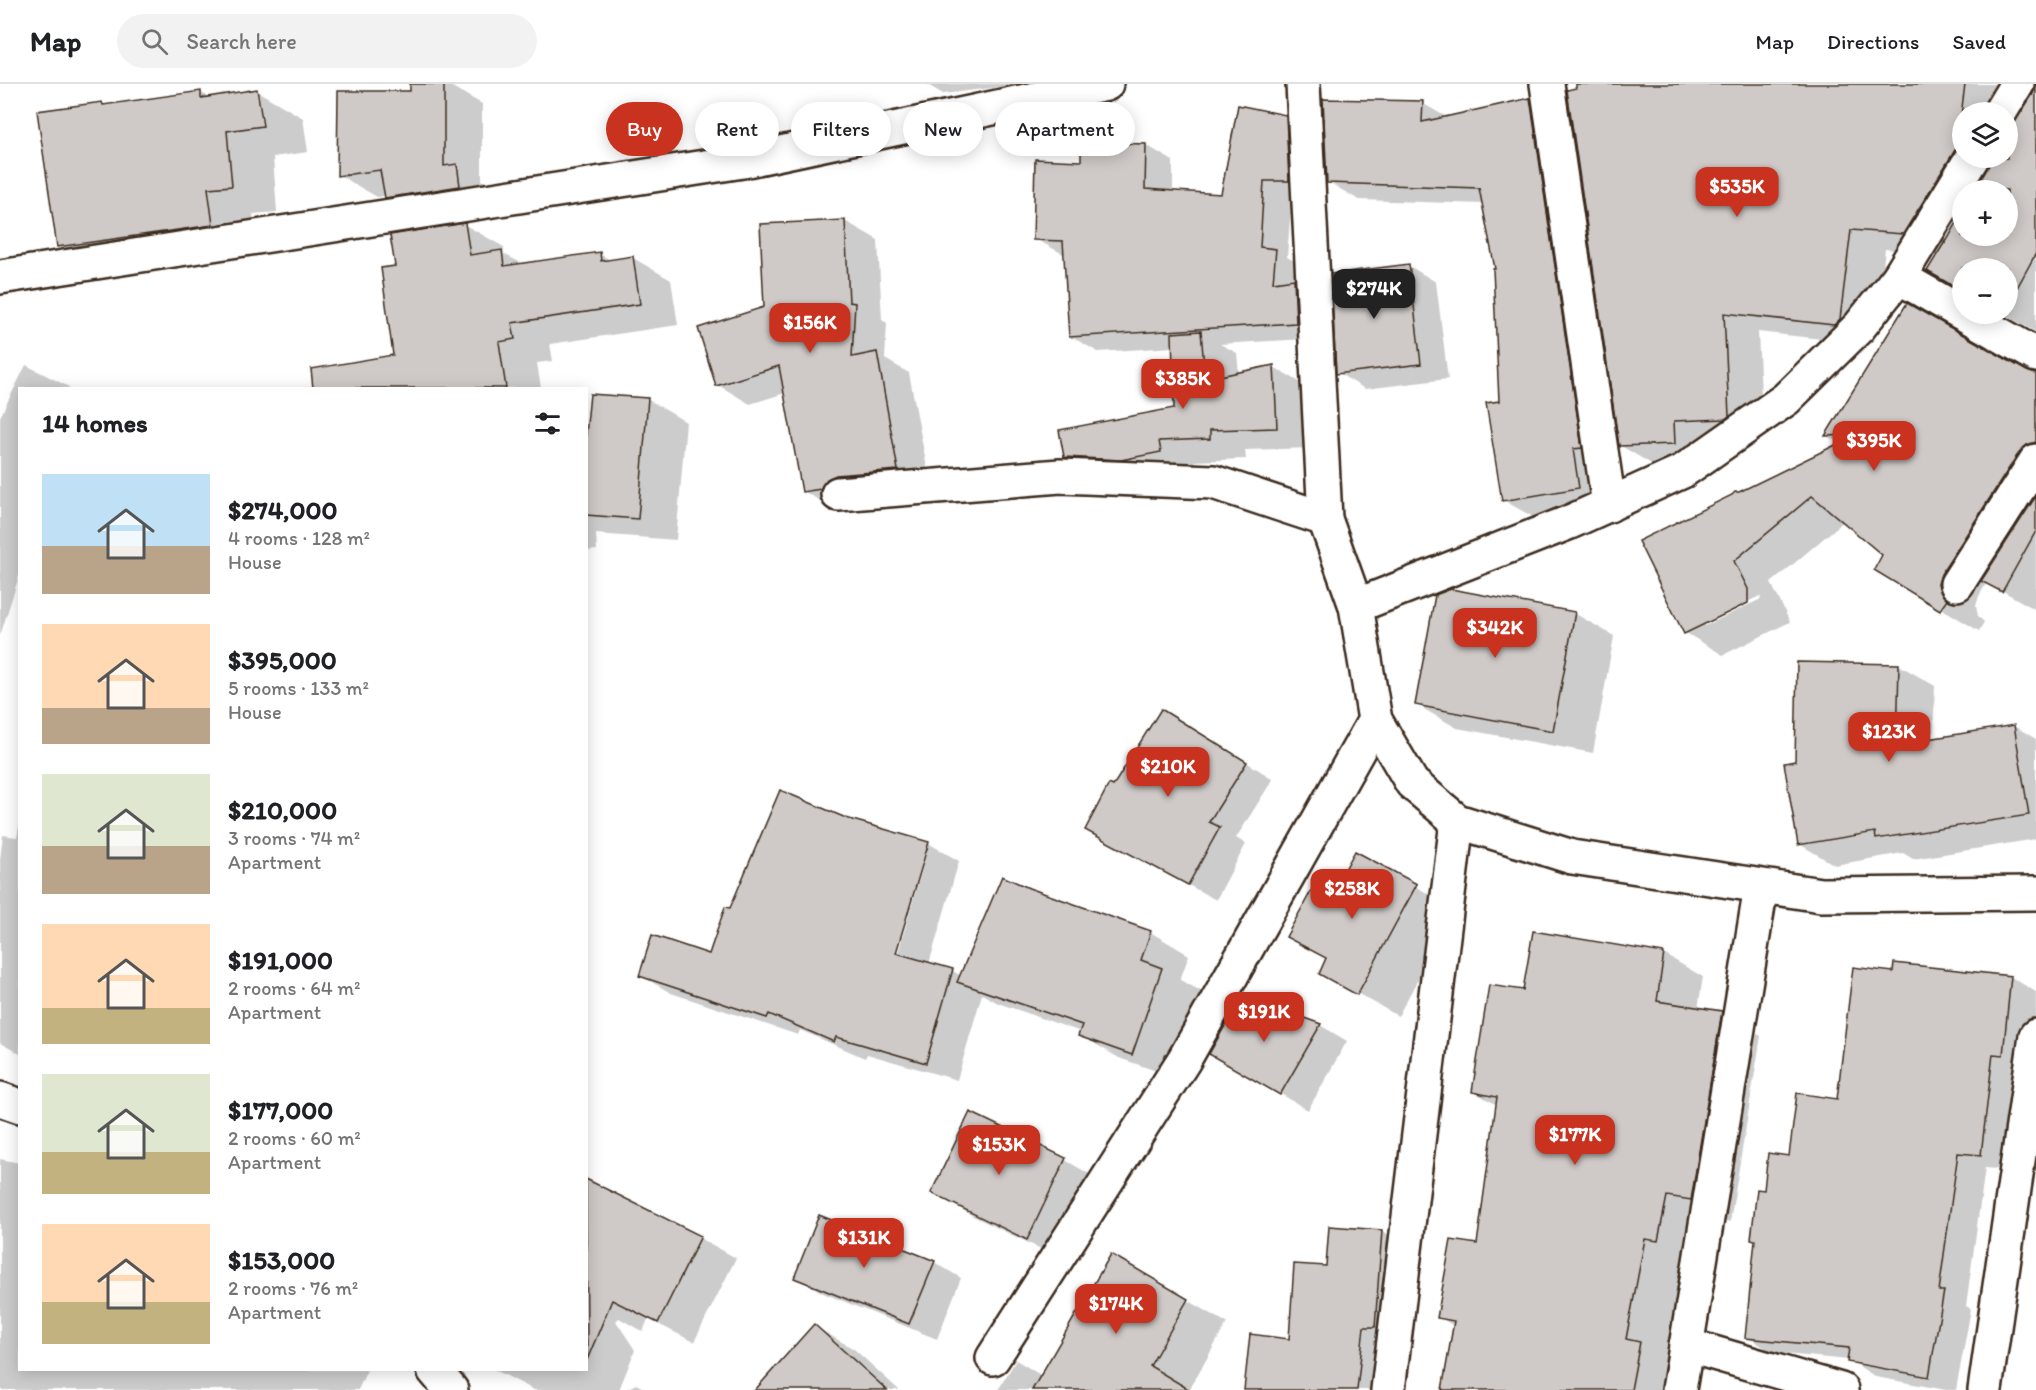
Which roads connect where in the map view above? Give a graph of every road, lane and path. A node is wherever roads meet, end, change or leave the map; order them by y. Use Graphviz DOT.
graph roads {
  1 [pos="1106,84"];
  2 [pos="1303,84"];
  3 [pos="1547,84"];
  4 [pos="2018,84"];
  5 [pos="2006,102"];
  6 [pos="1966,168"];
  7 [pos="0,277"];
  8 [pos="1899,277"];
  9 [pos="1952,307"];
  10 [pos="1982,324"];
  11 [pos="2036,355"];
  12 [pos="2036,461"];
  13 [pos="838,494"];
  14 [pos="1609,505"];
  15 [pos="1325,519"];
  16 [pos="1957,584"];
  17 [pos="1356,606"];
  18 [pos="1375,720"];
  19 [pos="1457,821"];
  20 [pos="1761,887"];
  21 [pos="2036,893"];
  22 [pos="2036,1036"];
  23 [pos="0,1099"];
  24 [pos="18,1105"];
  25 [pos="1686,1345"];
  26 [pos="993,1358"];
  27 [pos="435,1371"];
  28 [pos="451,1390"];
  29 [pos="1388,1390"];
  30 [pos="1679,1390"];
  31 [pos="1841,1390"];
  32 [pos="1985,1390"];
  1 -- 7 [label="street"];
  2 -- 15 [label="street"];
  3 -- 14 [label="street"];
  4 -- 5 [label="street"];
  6 -- 8 [label="street"];
  8 -- 9 [label="street"];
  8 -- 14 [label="street"];
  10 -- 11 [label="street"];
  12 -- 16 [label="street"];
  13 -- 15 [label="street"];
  14 -- 17 [label="street"];
  15 -- 17 [label="street"];
  17 -- 18 [label="street"];
  18 -- 19 [label="street"];
  18 -- 26 [label="street"];
  19 -- 20 [label="street"];
  19 -- 29 [label="street"];
  20 -- 21 [label="street"];
  20 -- 25 [label="street"];
  22 -- 32 [label="street"];
  23 -- 24 [label="street"];
  25 -- 30 [label="street"];
  25 -- 31 [label="street"];
  27 -- 28 [label="street"];
}
